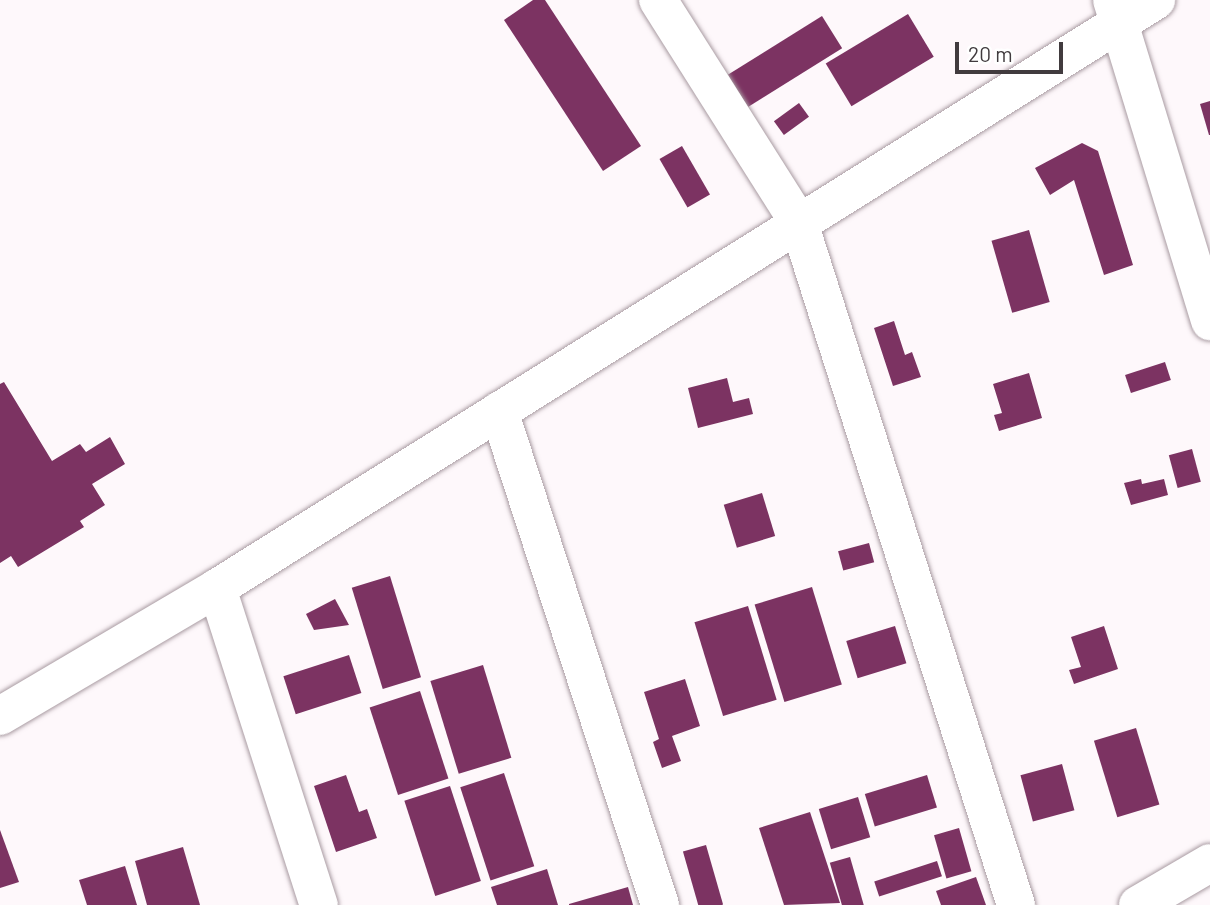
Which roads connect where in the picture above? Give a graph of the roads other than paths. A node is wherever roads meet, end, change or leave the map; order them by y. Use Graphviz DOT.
graph roads {
  1 [pos="657,0"];
  2 [pos="1156,0"];
  3 [pos="1115,11"];
  4 [pos="799,223"];
  5 [pos="1210,321"];
  6 [pos="499,411"];
  7 [pos="217,588"];
  8 [pos="0,716"];
  9 [pos="1210,863"];
  10 [pos="319,905"];
  11 [pos="660,905"];
  12 [pos="1016,905"];
  13 [pos="1138,905"];
  1 -- 4 [label="street"];
  2 -- 3 [label="street"];
  3 -- 4 [label="street"];
  3 -- 5 [label="street"];
  4 -- 6 [label="street"];
  4 -- 12 [label="street"];
  6 -- 7 [label="street"];
  6 -- 11 [label="street"];
  7 -- 8 [label="street"];
  7 -- 10 [label="street"];
  9 -- 13 [label="street"];
}
